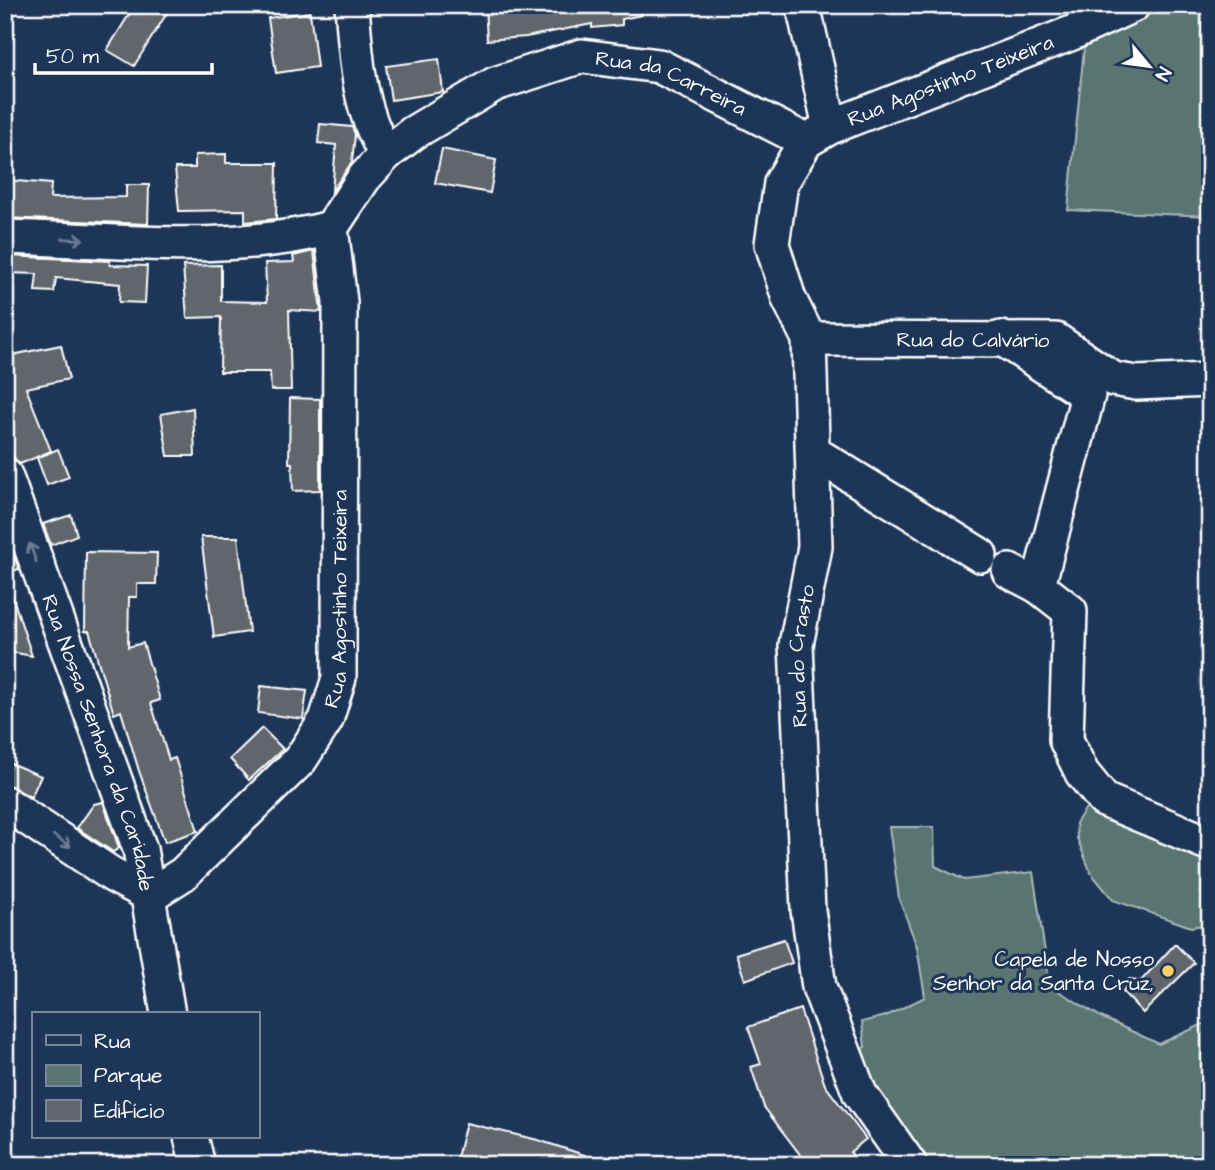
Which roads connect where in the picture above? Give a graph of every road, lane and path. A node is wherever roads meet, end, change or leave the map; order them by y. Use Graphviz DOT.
graph roads {
  1 [pos="352,5"];
  2 [pos="803,5"];
  3 [pos="1133,5"];
  4 [pos="818,134"];
  5 [pos="386,154"];
  6 [pos="331,228"];
  7 [pos="5,237"];
  8 [pos="1001,338"];
  9 [pos="809,339"];
  10 [pos="1210,380"];
  11 [pos="814,453"];
  12 [pos="5,475"];
  13 [pos="980,555"];
  14 [pos="5,803"];
  15 [pos="1210,844"];
  16 [pos="150,895"];
  17 [pos="168,1012"];
  18 [pos="191,1138"];
  19 [pos="198,1165"];
  20 [pos="910,1165"];
  1 -- 5 [label="street"];
  2 -- 4 [label="street"];
  3 -- 4 [label="street, Rua Agostinho Teixeira"];
  4 -- 5 [label="street, Rua da Carreira"];
  4 -- 9 [label="street, Rua do Crasto"];
  5 -- 6 [label="street, Rua da Carreira"];
  7 -- 6 [label="street, one-way"];
  6 -- 16 [label="street, Rua Agostinho Teixeira"];
  8 -- 9 [label="street, Rua do Calvário"];
  8 -- 10 [label="street, Rua do Calvário"];
  8 -- 15 [label="street"];
  9 -- 11 [label="street, Rua do Crasto"];
  11 -- 13 [label="street"];
  11 -- 20 [label="street, Rua do Crasto"];
  16 -- 12 [label="street, Rua Nossa Senhora da Caridade, one-way"];
  14 -- 16 [label="street, one-way"];
  16 -- 17 [label="street, Rua Nossa Senhora da Caridade"];
  18 -- 19 [label="street"];
}
